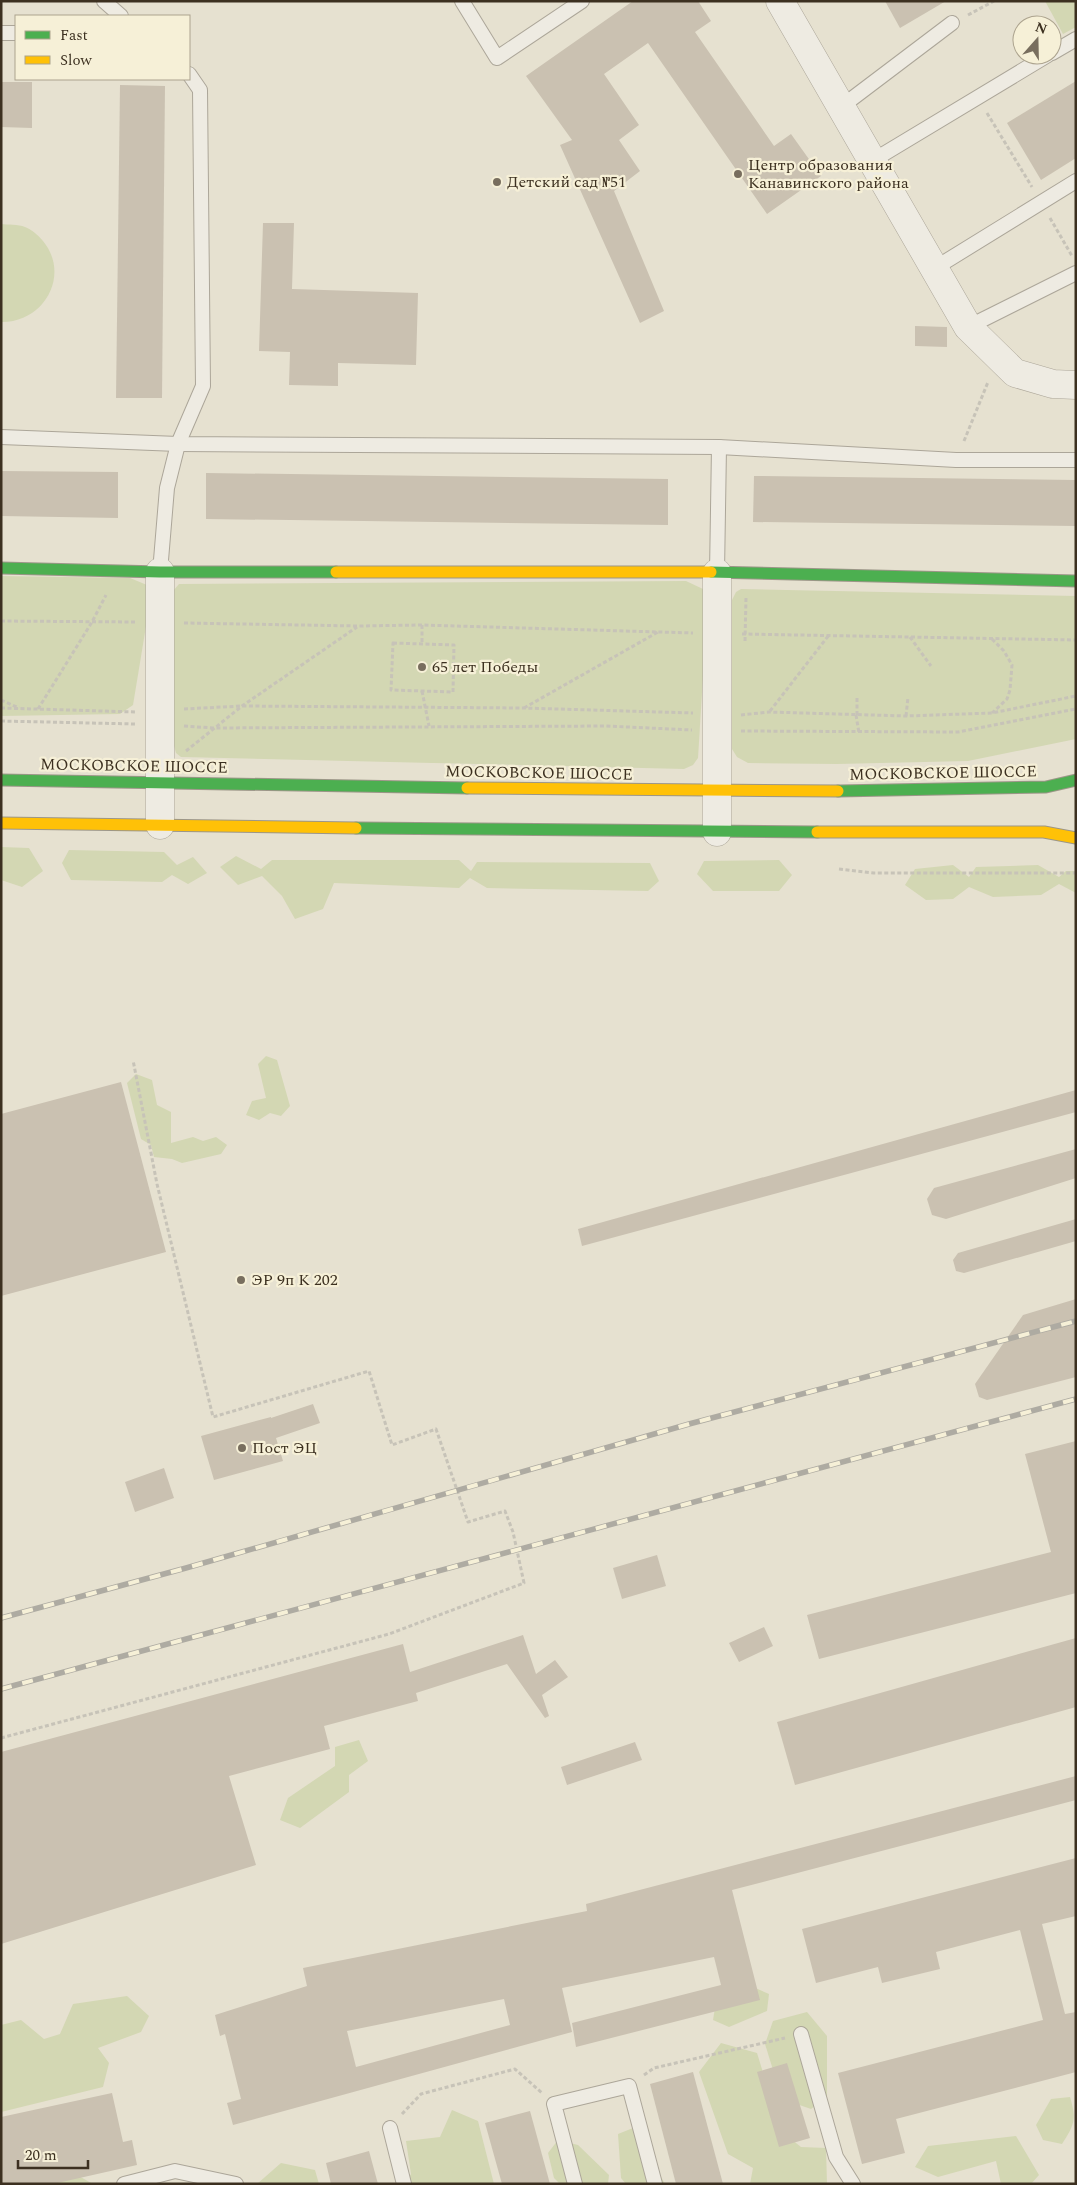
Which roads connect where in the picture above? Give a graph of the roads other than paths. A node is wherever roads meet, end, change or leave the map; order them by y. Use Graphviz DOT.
graph roads {
  1 [pos="104,1"];
  2 [pos="462,1"];
  3 [pos="582,1"];
  4 [pos="780,1"];
  5 [pos="120,15"];
  6 [pos="952,23"];
  7 [pos="1,33"];
  8 [pos="15,33"];
  9 [pos="1076,39"];
  10 [pos="1062,47"];
  11 [pos="1031,65"];
  12 [pos="190,75"];
  13 [pos="841,107"];
  14 [pos="872,161"];
  15 [pos="1076,181"];
  16 [pos="934,268"];
  17 [pos="1076,273"];
  18 [pos="968,327"];
  19 [pos="1076,385"];
  20 [pos="1,437"];
  21 [pos="178,444"];
  22 [pos="719,447"];
  23 [pos="1076,460"];
  24 [pos="1,568"];
  25 [pos="160,572"];
  26 [pos="717,573"];
  27 [pos="1076,581"];
  28 [pos="1,780"];
  29 [pos="1076,780"];
  30 [pos="160,784"];
  31 [pos="1076,786"];
  32 [pos="1046,787"];
  33 [pos="716,791"];
  34 [pos="1,823"];
  35 [pos="160,825"];
  36 [pos="1076,828"];
  37 [pos="717,832"];
  38 [pos="1044,832"];
  39 [pos="1076,838"];
  40 [pos="802,2034"];
  41 [pos="390,2128"];
  42 [pos="124,2184"];
  43 [pos="236,2184"];
  44 [pos="404,2184"];
  45 [pos="575,2184"];
  46 [pos="656,2184"];
  47 [pos="853,2184"];
  1 -- 5 [label="lane"];
  2 -- 3 [label="lane"];
  4 -- 13 [label="street"];
  6 -- 13 [label="lane"];
  7 -- 8 [label="lane"];
  9 -- 10 [label="lane"];
  11 -- 14 [label="lane"];
  12 -- 21 [label="lane"];
  13 -- 14 [label="street"];
  14 -- 16 [label="street"];
  15 -- 16 [label="lane"];
  16 -- 18 [label="street"];
  17 -- 18 [label="lane"];
  18 -- 19 [label="street"];
  20 -- 21 [label="lane"];
  21 -- 22 [label="lane"];
  21 -- 25 [label="lane"];
  22 -- 23 [label="lane"];
  22 -- 26 [label="lane"];
  24 -- 25 [label="main road"];
  25 -- 26 [label="main road"];
  25 -- 30 [label="street"];
  26 -- 27 [label="main road"];
  26 -- 33 [label="street"];
  28 -- 30 [label="main road, МОСКОВСКОЕ ШОССЕ"];
  29 -- 32 [label="main road, МОСКОВСКОЕ ШОССЕ"];
  30 -- 33 [label="main road, МОСКОВСКОЕ ШОССЕ"];
  30 -- 35 [label="street"];
  31 -- 32 [label="main road"];
  32 -- 33 [label="main road, МОСКОВСКОЕ ШОССЕ"];
  33 -- 37 [label="street"];
  34 -- 35 [label="main road"];
  35 -- 37 [label="main road"];
  36 -- 38 [label="main road"];
  37 -- 38 [label="main road"];
  38 -- 39 [label="main road"];
  40 -- 47 [label="lane"];
  41 -- 44 [label="lane"];
  42 -- 43 [label="lane"];
  45 -- 46 [label="lane"];
}
